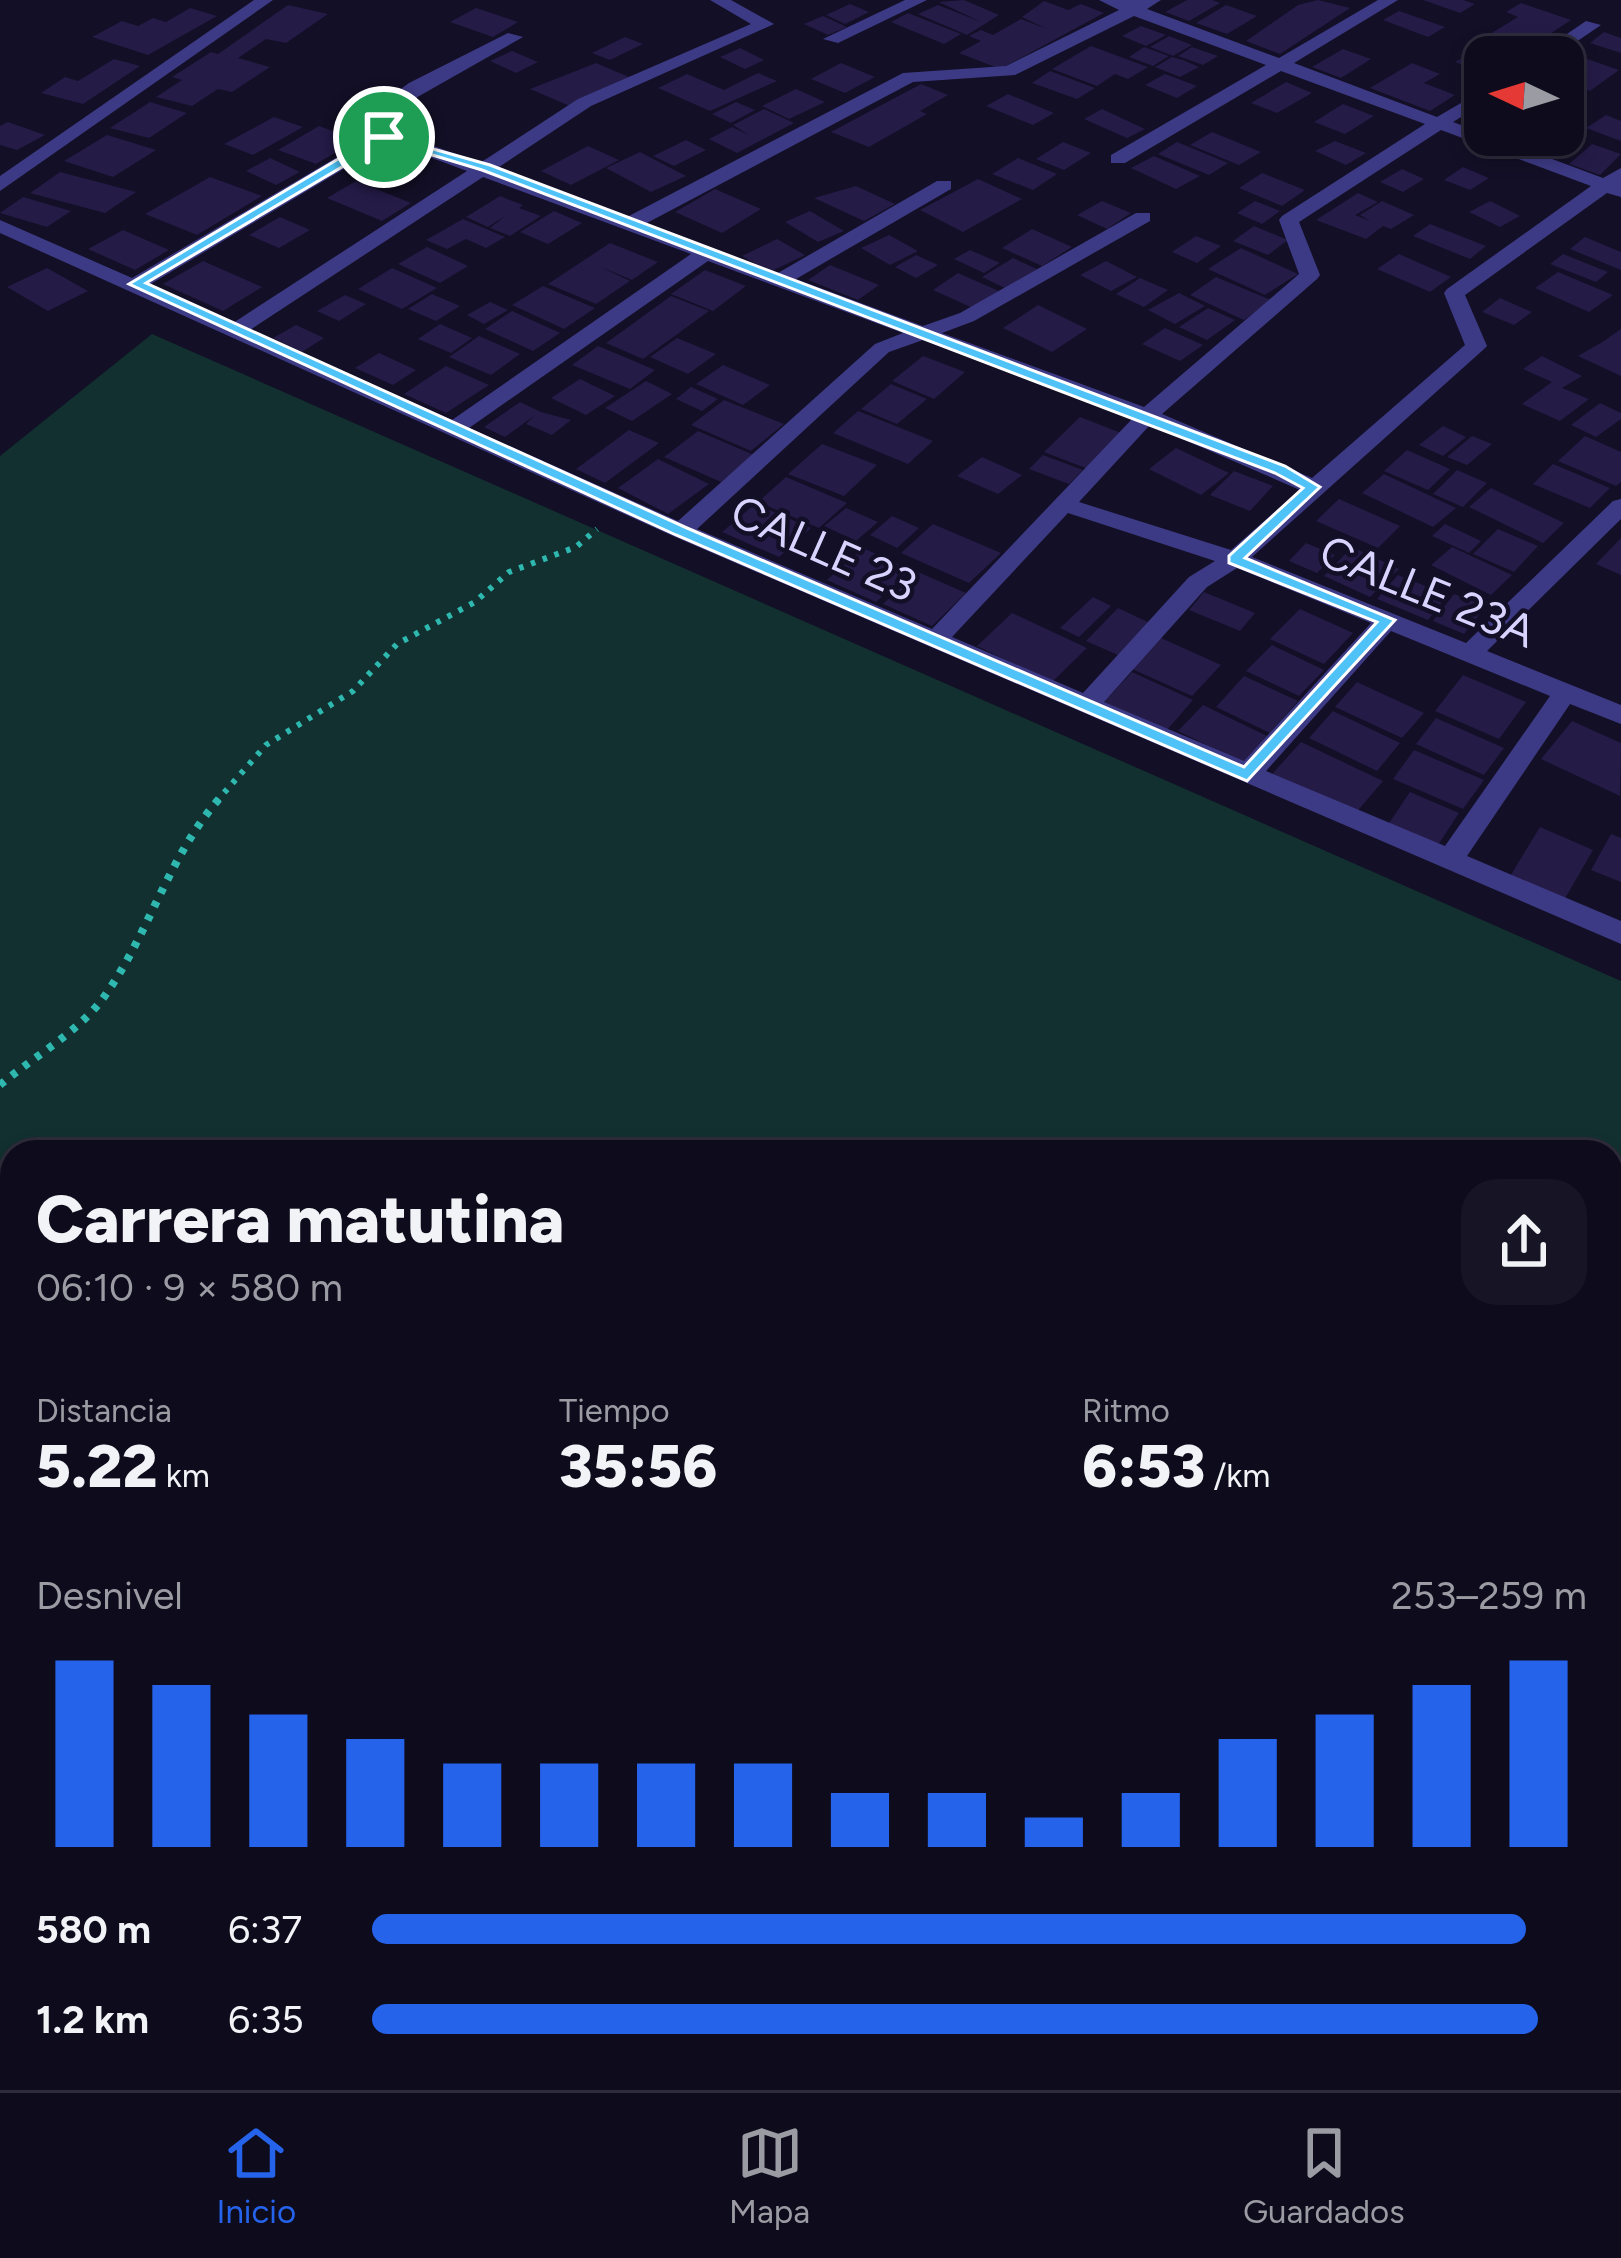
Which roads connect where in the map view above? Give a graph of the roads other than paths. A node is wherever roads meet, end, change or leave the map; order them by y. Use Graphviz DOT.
graph roads {
  1 [pos="265,0"];
  2 [pos="718,0"];
  3 [pos="920,0"];
  4 [pos="1107,0"];
  5 [pos="1390,0"];
  6 [pos="1144,5"];
  7 [pos="1592,25"];
  8 [pos="1575,36"];
  9 [pos="514,37"];
  10 [pos="832,39"];
  11 [pos="1283,64"];
  12 [pos="1464,107"];
  13 [pos="1439,123"];
  14 [pos="384,137"];
  15 [pos="1118,159"];
  16 [pos="486,167"];
  17 [pos="1616,184"];
  18 [pos="0,185"];
  19 [pos="944,185"];
  20 [pos="1143,218"];
  21 [pos="632,223"];
  22 [pos="0,226"];
  23 [pos="706,254"];
  24 [pos="779,281"];
  25 [pos="136,284"];
  26 [pos="235,331"];
  27 [pos="922,333"];
  28 [pos="1147,416"];
  29 [pos="452,430"];
  30 [pos="1313,487"];
  31 [pos="1065,505"];
  32 [pos="1621,506"];
  33 [pos="681,531"];
  34 [pos="1234,559"];
  35 [pos="1388,620"];
  36 [pos="934,641"];
  37 [pos="1471,652"];
  38 [pos="1565,692"];
  39 [pos="1086,706"];
  40 [pos="1621,715"];
  41 [pos="1247,775"];
  42 [pos="1449,861"];
  43 [pos="1621,933"];
  1 -- 18 [label="street"];
  2 -- 16 [label="street"];
  3 -- 10 [label="street"];
  4 -- 6 [label="street"];
  5 -- 11 [label="street"];
  6 -- 11 [label="street"];
  6 -- 21 [label="street"];
  7 -- 8 [label="street"];
  9 -- 14 [label="street"];
  11 -- 13 [label="street"];
  11 -- 15 [label="street"];
  12 -- 13 [label="street"];
  13 -- 17 [label="street"];
  13 -- 28 [label="street"];
  14 -- 16 [label="street"];
  14 -- 25 [label="street"];
  16 -- 21 [label="street"];
  16 -- 26 [label="street"];
  17 -- 30 [label="street"];
  19 -- 24 [label="street"];
  20 -- 27 [label="street"];
  21 -- 23 [label="street"];
  22 -- 25 [label="street, CALLE 23"];
  23 -- 24 [label="street"];
  23 -- 29 [label="street"];
  24 -- 27 [label="street"];
  25 -- 26 [label="street, CALLE 23"];
  26 -- 29 [label="street, CALLE 23"];
  27 -- 28 [label="street"];
  27 -- 33 [label="street"];
  28 -- 30 [label="street"];
  28 -- 31 [label="street"];
  29 -- 33 [label="street, CALLE 23"];
  30 -- 34 [label="street"];
  31 -- 34 [label="street, CALLE 23A"];
  31 -- 36 [label="street"];
  32 -- 37 [label="street"];
  33 -- 36 [label="street, CALLE 23"];
  34 -- 35 [label="street, CALLE 23A"];
  34 -- 39 [label="street"];
  35 -- 37 [label="street, CALLE 23A"];
  35 -- 41 [label="street"];
  36 -- 39 [label="street, CALLE 23"];
  37 -- 38 [label="street, CALLE 23A"];
  38 -- 40 [label="street, CALLE 23A"];
  38 -- 42 [label="street"];
  39 -- 41 [label="street, CALLE 23"];
  41 -- 42 [label="street, CALLE 23"];
  42 -- 43 [label="street, CALLE 23"];
}
